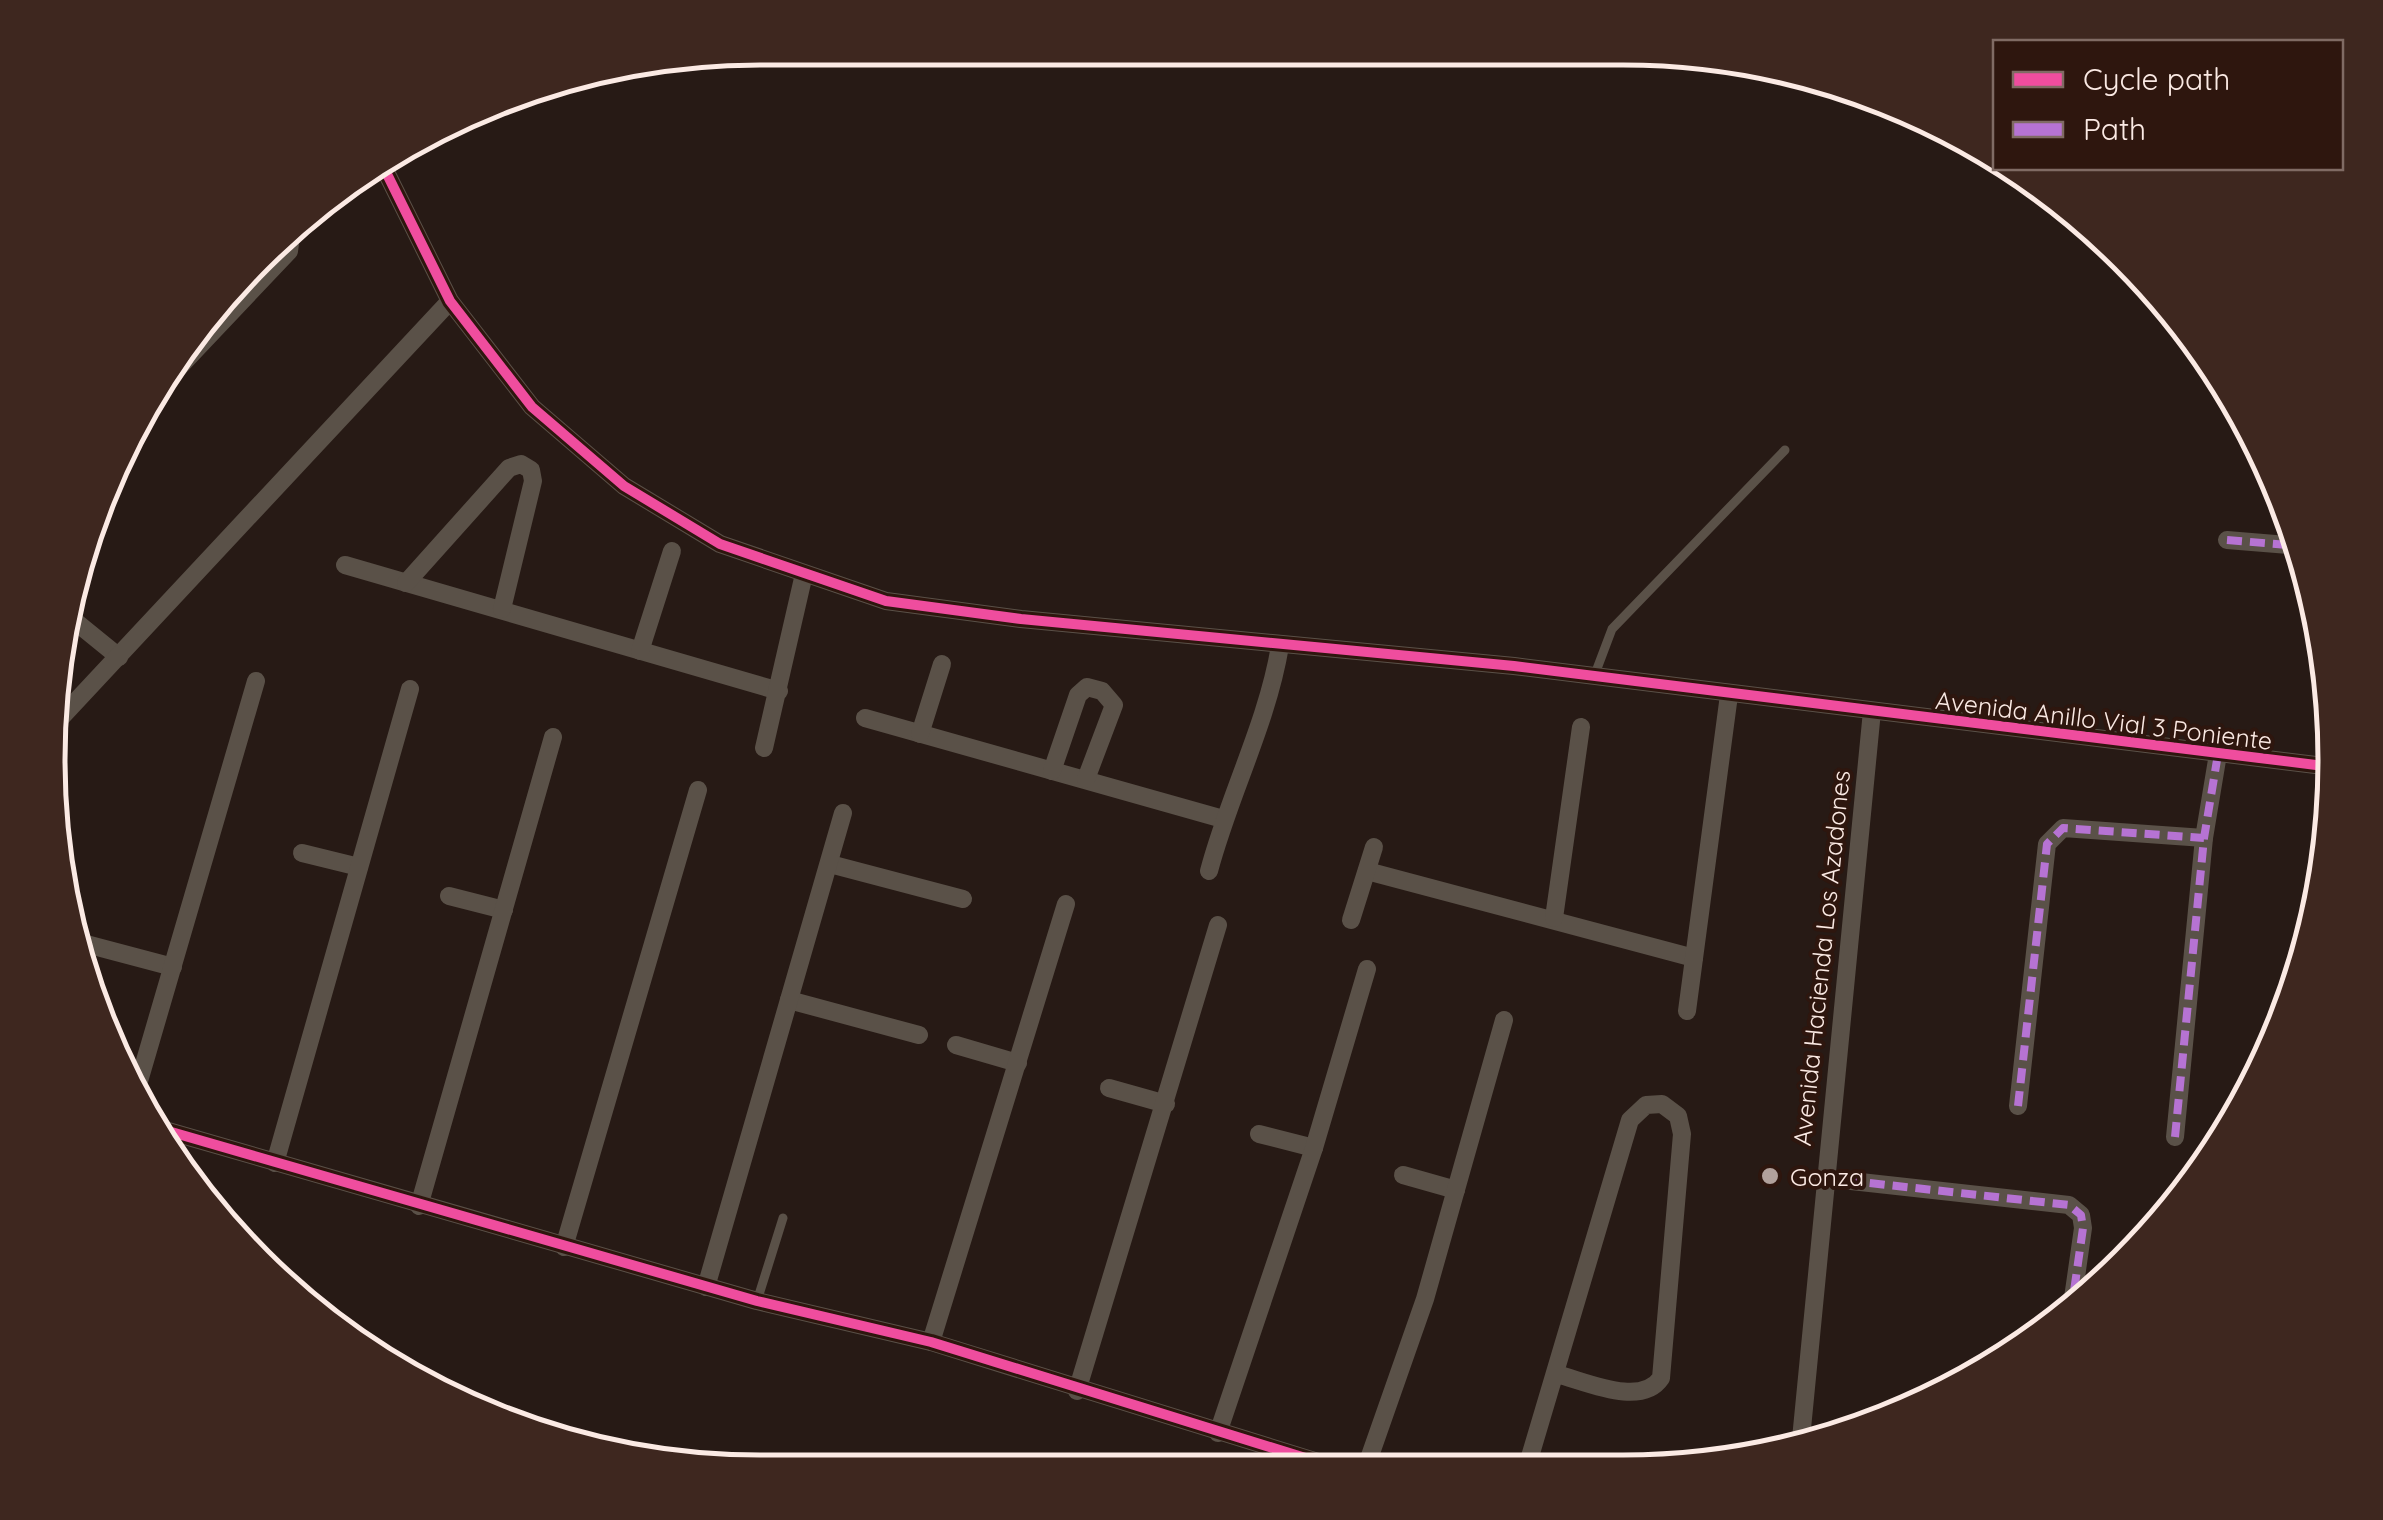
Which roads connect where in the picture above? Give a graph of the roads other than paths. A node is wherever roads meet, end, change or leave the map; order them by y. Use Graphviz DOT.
graph roads {
  1 [pos="387,174"];
  2 [pos="289,249"];
  3 [pos="450,301"];
  4 [pos="217,327"];
  5 [pos="1785,450"];
  6 [pos="2227,540"];
  7 [pos="2283,545"];
  8 [pos="672,551"];
  9 [pos="344,565"];
  10 [pos="804,574"];
  11 [pos="406,583"];
  12 [pos="502,609"];
  13 [pos="78,624"];
  14 [pos="1280,646"];
  15 [pos="640,651"];
  16 [pos="119,657"];
  17 [pos="942,664"];
  18 [pos="1594,677"];
  19 [pos="256,681"];
  20 [pos="410,690"];
  21 [pos="779,691"];
  22 [pos="1728,695"];
  23 [pos="1872,711"];
  24 [pos="66,712"];
  25 [pos="865,718"];
  26 [pos="1581,727"];
  27 [pos="920,734"];
  28 [pos="553,737"];
  29 [pos="764,748"];
  30 [pos="2218,754"];
  31 [pos="2318,765"];
  32 [pos="1052,771"];
  33 [pos="1086,778"];
  34 [pos="698,790"];
  35 [pos="843,814"];
  36 [pos="1222,820"];
  37 [pos="2204,838"];
  38 [pos="1374,847"];
  39 [pos="302,853"];
  40 [pos="830,864"];
  41 [pos="359,867"];
  42 [pos="1367,871"];
  43 [pos="1209,872"];
  44 [pos="449,896"];
  45 [pos="963,899"];
  46 [pos="1066,904"];
  47 [pos="504,910"];
  48 [pos="1554,918"];
  49 [pos="1350,920"];
  50 [pos="1218,926"];
  51 [pos="91,945"];
  52 [pos="1694,958"];
  53 [pos="172,967"];
  54 [pos="1367,969"];
  55 [pos="789,1000"];
  56 [pos="1686,1011"];
  57 [pos="1504,1020"];
  58 [pos="919,1035"];
  59 [pos="956,1046"];
  60 [pos="1018,1064"];
  61 [pos="141,1075"];
  62 [pos="1110,1088"];
  63 [pos="1166,1104"];
  64 [pos="2018,1106"];
  65 [pos="174,1133"];
  66 [pos="1259,1134"];
  67 [pos="2175,1137"];
  68 [pos="1314,1148"];
  69 [pos="276,1163"];
  70 [pos="1403,1175"];
  71 [pos="1824,1178"];
  72 [pos="1456,1190"];
  73 [pos="419,1206"];
  74 [pos="783,1218"];
  75 [pos="564,1247"];
  76 [pos="706,1287"];
  77 [pos="2074,1289"];
  78 [pos="757,1301"];
  79 [pos="930,1342"];
  80 [pos="1556,1374"];
  81 [pos="1077,1390"];
  82 [pos="1802,1431"];
  83 [pos="1218,1433"];
  84 [pos="1293,1455"];
  85 [pos="1371,1455"];
  86 [pos="1531,1455"];
  1 -- 3 [label="street, Avenida Anillo Vial 3 Poniente"];
  2 -- 4 [label="street"];
  3 -- 10 [label="street, Avenida Anillo Vial 3 Poniente"];
  3 -- 16 [label="street"];
  5 -- 18 [label="lane"];
  6 -- 7 [label="street"];
  8 -- 15 [label="street"];
  9 -- 11 [label="street"];
  10 -- 14 [label="street, Avenida Anillo Vial 3 Poniente"];
  10 -- 21 [label="street"];
  11 -- 12 [label="street"];
  11 -- 12 [label="street"];
  12 -- 15 [label="street"];
  13 -- 16 [label="street"];
  14 -- 18 [label="street, Avenida Anillo Vial 3 Poniente"];
  14 -- 36 [label="street"];
  15 -- 21 [label="street"];
  16 -- 24 [label="street"];
  17 -- 27 [label="street"];
  18 -- 22 [label="street, Avenida Anillo Vial 3 Poniente"];
  19 -- 53 [label="street"];
  20 -- 41 [label="street"];
  21 -- 29 [label="street"];
  22 -- 23 [label="street, Avenida Anillo Vial 3 Poniente"];
  22 -- 52 [label="street"];
  23 -- 30 [label="street, Avenida Anillo Vial 3 Poniente"];
  23 -- 71 [label="street, Avenida Hacienda Los Azadones"];
  25 -- 27 [label="street"];
  26 -- 48 [label="street"];
  27 -- 32 [label="street"];
  28 -- 47 [label="street"];
  30 -- 31 [label="street, Avenida Anillo Vial 3 Poniente"];
  30 -- 37 [label="street"];
  32 -- 33 [label="street"];
  32 -- 33 [label="street"];
  33 -- 36 [label="street"];
  34 -- 75 [label="street"];
  35 -- 40 [label="street"];
  36 -- 43 [label="street"];
  37 -- 64 [label="street"];
  37 -- 67 [label="street"];
  38 -- 42 [label="street"];
  39 -- 41 [label="street"];
  40 -- 45 [label="street"];
  40 -- 55 [label="street"];
  41 -- 69 [label="street"];
  42 -- 48 [label="street"];
  42 -- 49 [label="street"];
  44 -- 47 [label="street"];
  46 -- 60 [label="street"];
  47 -- 73 [label="street"];
  48 -- 52 [label="street"];
  50 -- 63 [label="street"];
  51 -- 53 [label="street"];
  52 -- 56 [label="street"];
  53 -- 61 [label="street"];
  54 -- 68 [label="street"];
  55 -- 58 [label="street"];
  55 -- 76 [label="street"];
  57 -- 72 [label="street"];
  59 -- 60 [label="street"];
  60 -- 79 [label="street"];
  62 -- 63 [label="street"];
  63 -- 81 [label="street"];
  65 -- 69 [label="street"];
  66 -- 68 [label="street"];
  68 -- 83 [label="street"];
  69 -- 73 [label="street"];
  70 -- 72 [label="street"];
  71 -- 77 [label="street"];
  71 -- 82 [label="street, Avenida Hacienda Los Azadones"];
  72 -- 85 [label="street"];
  73 -- 75 [label="street"];
  74 -- 78 [label="lane"];
  75 -- 76 [label="street"];
  76 -- 78 [label="street"];
  78 -- 79 [label="street"];
  79 -- 81 [label="street"];
  80 -- 80 [label="street"];
  80 -- 86 [label="street"];
  81 -- 83 [label="street"];
  83 -- 84 [label="street"];
}
